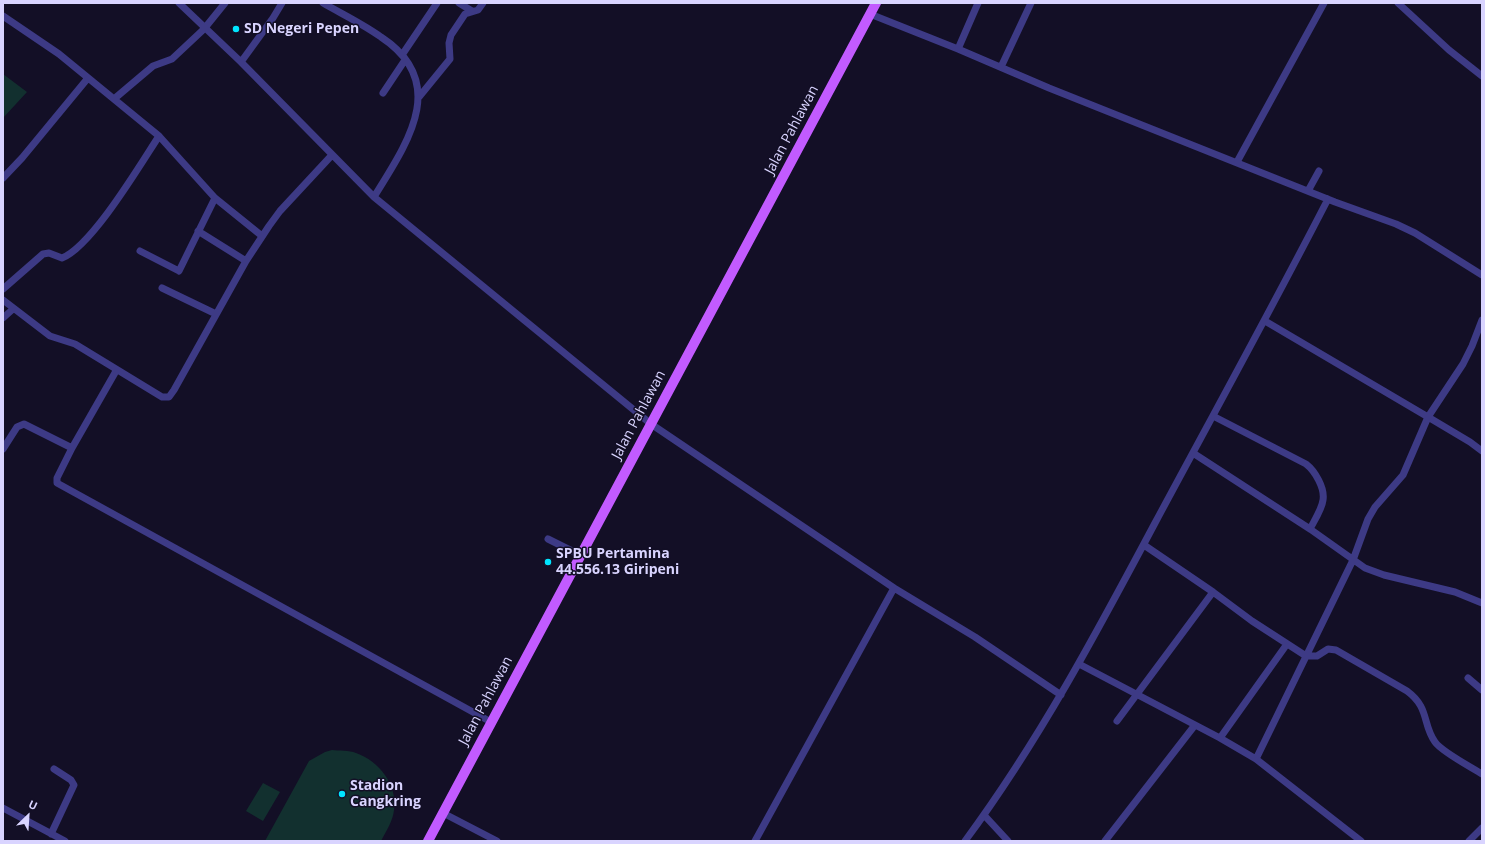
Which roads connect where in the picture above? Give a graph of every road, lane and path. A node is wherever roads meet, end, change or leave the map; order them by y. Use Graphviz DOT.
graph roads {
  1 [pos="179,3"];
  2 [pos="225,3"];
  3 [pos="282,3"];
  4 [pos="323,3"];
  5 [pos="437,3"];
  6 [pos="459,3"];
  7 [pos="483,3"];
  8 [pos="876,3"];
  9 [pos="978,3"];
  10 [pos="1031,3"];
  11 [pos="1324,3"];
  12 [pos="1398,3"];
  13 [pos="472,11"];
  14 [pos="870,14"];
  15 [pos="3,16"];
  16 [pos="204,29"];
  17 [pos="958,49"];
  18 [pos="403,58"];
  19 [pos="241,62"];
  20 [pos="1001,67"];
  21 [pos="1482,76"];
  22 [pos="88,78"];
  23 [pos="383,93"];
  24 [pos="418,98"];
  25 [pos="114,99"];
  26 [pos="159,136"];
  27 [pos="332,155"];
  28 [pos="1237,162"];
  29 [pos="1319,171"];
  30 [pos="3,178"];
  31 [pos="1308,191"];
  32 [pos="374,197"];
  33 [pos="215,198"];
  34 [pos="1328,199"];
  35 [pos="198,231"];
  36 [pos="262,236"];
  37 [pos="140,251"];
  38 [pos="246,261"];
  39 [pos="1482,275"];
  40 [pos="162,288"];
  41 [pos="3,289"];
  42 [pos="3,300"];
  43 [pos="13,309"];
  44 [pos="216,314"];
  45 [pos="3,318"];
  46 [pos="1482,320"];
  47 [pos="1265,321"];
  48 [pos="116,371"];
  49 [pos="1213,416"];
  50 [pos="1428,417"];
  51 [pos="650,424"];
  52 [pos="72,448"];
  53 [pos="3,449"];
  54 [pos="1482,451"];
  55 [pos="1193,453"];
  56 [pos="1310,529"];
  57 [pos="548,539"];
  58 [pos="1144,545"];
  59 [pos="580,555"];
  60 [pos="1353,560"];
  61 [pos="894,588"];
  62 [pos="1213,592"];
  63 [pos="1482,603"];
  64 [pos="1287,644"];
  65 [pos="1306,656"];
  66 [pos="1079,664"];
  67 [pos="1468,678"];
  68 [pos="1482,690"];
  69 [pos="1061,695"];
  70 [pos="1136,695"];
  71 [pos="491,722"];
  72 [pos="1117,722"];
  73 [pos="1195,725"];
  74 [pos="1220,738"];
  75 [pos="1256,759"];
  76 [pos="54,769"];
  77 [pos="1482,774"];
  78 [pos="3,808"];
  79 [pos="443,813"];
  80 [pos="984,815"];
  81 [pos="1482,828"];
  82 [pos="51,834"];
  83 [pos="65,841"];
  84 [pos="428,841"];
  85 [pos="497,841"];
  86 [pos="755,841"];
  87 [pos="965,841"];
  88 [pos="1008,841"];
  89 [pos="1104,841"];
  90 [pos="1361,841"];
  91 [pos="1469,841"];
  1 -- 16 [label="street"];
  2 -- 16 [label="street"];
  3 -- 19 [label="street"];
  4 -- 18 [label="street"];
  5 -- 18 [label="street"];
  6 -- 13 [label="street"];
  7 -- 13 [label="street"];
  8 -- 14 [label="main road, Jalan Pahlawan"];
  9 -- 17 [label="street"];
  10 -- 20 [label="street"];
  11 -- 28 [label="street"];
  12 -- 21 [label="street"];
  13 -- 24 [label="street"];
  14 -- 17 [label="street"];
  14 -- 51 [label="main road, Jalan Pahlawan"];
  15 -- 22 [label="street"];
  16 -- 19 [label="street"];
  16 -- 25 [label="street"];
  17 -- 20 [label="street"];
  18 -- 23 [label="street"];
  18 -- 24 [label="street"];
  19 -- 27 [label="street"];
  20 -- 28 [label="street"];
  22 -- 25 [label="street"];
  22 -- 30 [label="street"];
  24 -- 32 [label="street"];
  25 -- 26 [label="street"];
  26 -- 33 [label="street"];
  26 -- 41 [label="street"];
  27 -- 32 [label="street"];
  27 -- 36 [label="street"];
  28 -- 31 [label="street"];
  29 -- 31 [label="street"];
  31 -- 34 [label="street"];
  32 -- 51 [label="street"];
  33 -- 35 [label="street"];
  33 -- 36 [label="street"];
  34 -- 39 [label="street"];
  34 -- 47 [label="street"];
  35 -- 37 [label="street"];
  35 -- 38 [label="street"];
  36 -- 38 [label="street"];
  38 -- 44 [label="street"];
  40 -- 44 [label="street"];
  42 -- 43 [label="street"];
  43 -- 45 [label="street"];
  43 -- 48 [label="street"];
  44 -- 48 [label="street"];
  46 -- 50 [label="street"];
  47 -- 49 [label="street"];
  47 -- 50 [label="street"];
  48 -- 52 [label="street"];
  49 -- 55 [label="street"];
  49 -- 56 [label="street"];
  50 -- 54 [label="street"];
  50 -- 60 [label="street"];
  51 -- 59 [label="main road, Jalan Pahlawan"];
  51 -- 61 [label="street"];
  52 -- 53 [label="street"];
  52 -- 71 [label="street"];
  55 -- 56 [label="street"];
  55 -- 58 [label="street"];
  56 -- 60 [label="street"];
  57 -- 59 [label="street"];
  58 -- 62 [label="street"];
  58 -- 66 [label="street"];
  59 -- 71 [label="main road, Jalan Pahlawan"];
  60 -- 63 [label="street"];
  60 -- 65 [label="street"];
  61 -- 69 [label="street"];
  61 -- 86 [label="street"];
  62 -- 64 [label="street"];
  62 -- 70 [label="street"];
  64 -- 65 [label="street"];
  64 -- 74 [label="street"];
  65 -- 75 [label="street"];
  65 -- 77 [label="street"];
  66 -- 69 [label="street"];
  66 -- 70 [label="street"];
  67 -- 68 [label="street"];
  69 -- 80 [label="street"];
  70 -- 72 [label="street"];
  70 -- 73 [label="street"];
  71 -- 79 [label="main road, Jalan Pahlawan"];
  73 -- 74 [label="street"];
  73 -- 89 [label="street"];
  74 -- 75 [label="street"];
  75 -- 90 [label="street"];
  76 -- 82 [label="street"];
  78 -- 82 [label="street"];
  79 -- 84 [label="main road, Jalan Pahlawan"];
  79 -- 85 [label="street"];
  80 -- 87 [label="street"];
  80 -- 88 [label="street"];
  81 -- 91 [label="street"];
  82 -- 83 [label="street"];
}
